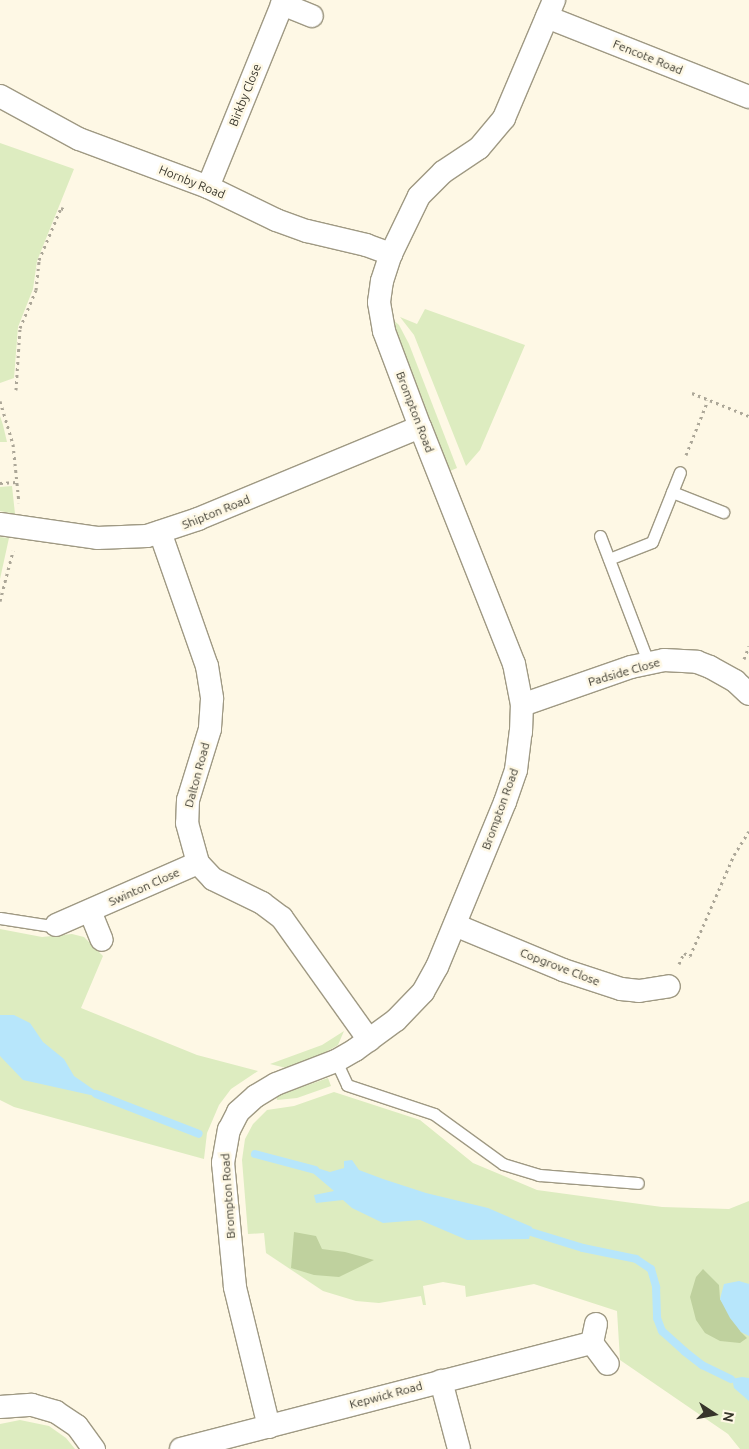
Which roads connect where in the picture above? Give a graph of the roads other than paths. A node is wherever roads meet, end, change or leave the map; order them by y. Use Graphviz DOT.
graph roads {
  1 [pos="283,2"];
  2 [pos="551,9"];
  3 [pos="312,16"];
  4 [pos="0,96"];
  5 [pos="749,97"];
  6 [pos="208,187"];
  7 [pos="391,254"];
  8 [pos="420,428"];
  9 [pos="680,472"];
  10 [pos="672,492"];
  11 [pos="723,512"];
  12 [pos="0,524"];
  13 [pos="160,532"];
  14 [pos="600,536"];
  15 [pos="609,558"];
  16 [pos="648,662"];
  17 [pos="749,694"];
  18 [pos="522,705"];
  19 [pos="198,863"];
  20 [pos="90,912"];
  21 [pos="0,918"];
  22 [pos="56,925"];
  23 [pos="455,925"];
  24 [pos="102,940"];
  25 [pos="669,986"];
  26 [pos="369,1040"];
  27 [pos="336,1061"];
  28 [pos="638,1183"];
  29 [pos="608,1364"];
  30 [pos="441,1381"];
  31 [pos="0,1407"];
  32 [pos="269,1427"];
  33 [pos="94,1449"];
  34 [pos="181,1449"];
  35 [pos="459,1449"];
  1 -- 3 [label="street, Birkby Close"];
  1 -- 6 [label="street, Birkby Close"];
  2 -- 5 [label="street, Fencote Road"];
  2 -- 7 [label="street, Brompton Road"];
  4 -- 6 [label="street, Hornby Road"];
  6 -- 7 [label="street, Hornby Road"];
  7 -- 8 [label="street, Brompton Road"];
  8 -- 13 [label="street, Shipton Road"];
  8 -- 18 [label="street, Brompton Road"];
  9 -- 10 [label="lane"];
  10 -- 11 [label="lane"];
  10 -- 15 [label="lane"];
  12 -- 13 [label="street, Shipton Road"];
  13 -- 19 [label="street, Dalton Road"];
  14 -- 15 [label="lane"];
  15 -- 16 [label="lane"];
  16 -- 17 [label="street, Padside Close"];
  16 -- 18 [label="street, Padside Close"];
  18 -- 23 [label="street, Brompton Road"];
  19 -- 20 [label="street, Swinton Close"];
  19 -- 26 [label="street"];
  20 -- 22 [label="street, Swinton Close"];
  20 -- 24 [label="street"];
  21 -- 22 [label="lane"];
  23 -- 25 [label="street, Copgrove Close"];
  23 -- 26 [label="street, Brompton Road"];
  26 -- 27 [label="street, Brompton Road"];
  27 -- 28 [label="lane"];
  27 -- 32 [label="street, Brompton Road"];
  29 -- 30 [label="street, Kepwick Road"];
  30 -- 32 [label="street, Kepwick Road"];
  30 -- 35 [label="street"];
  31 -- 33 [label="street"];
  32 -- 34 [label="street, Kepwick Road"];
}
